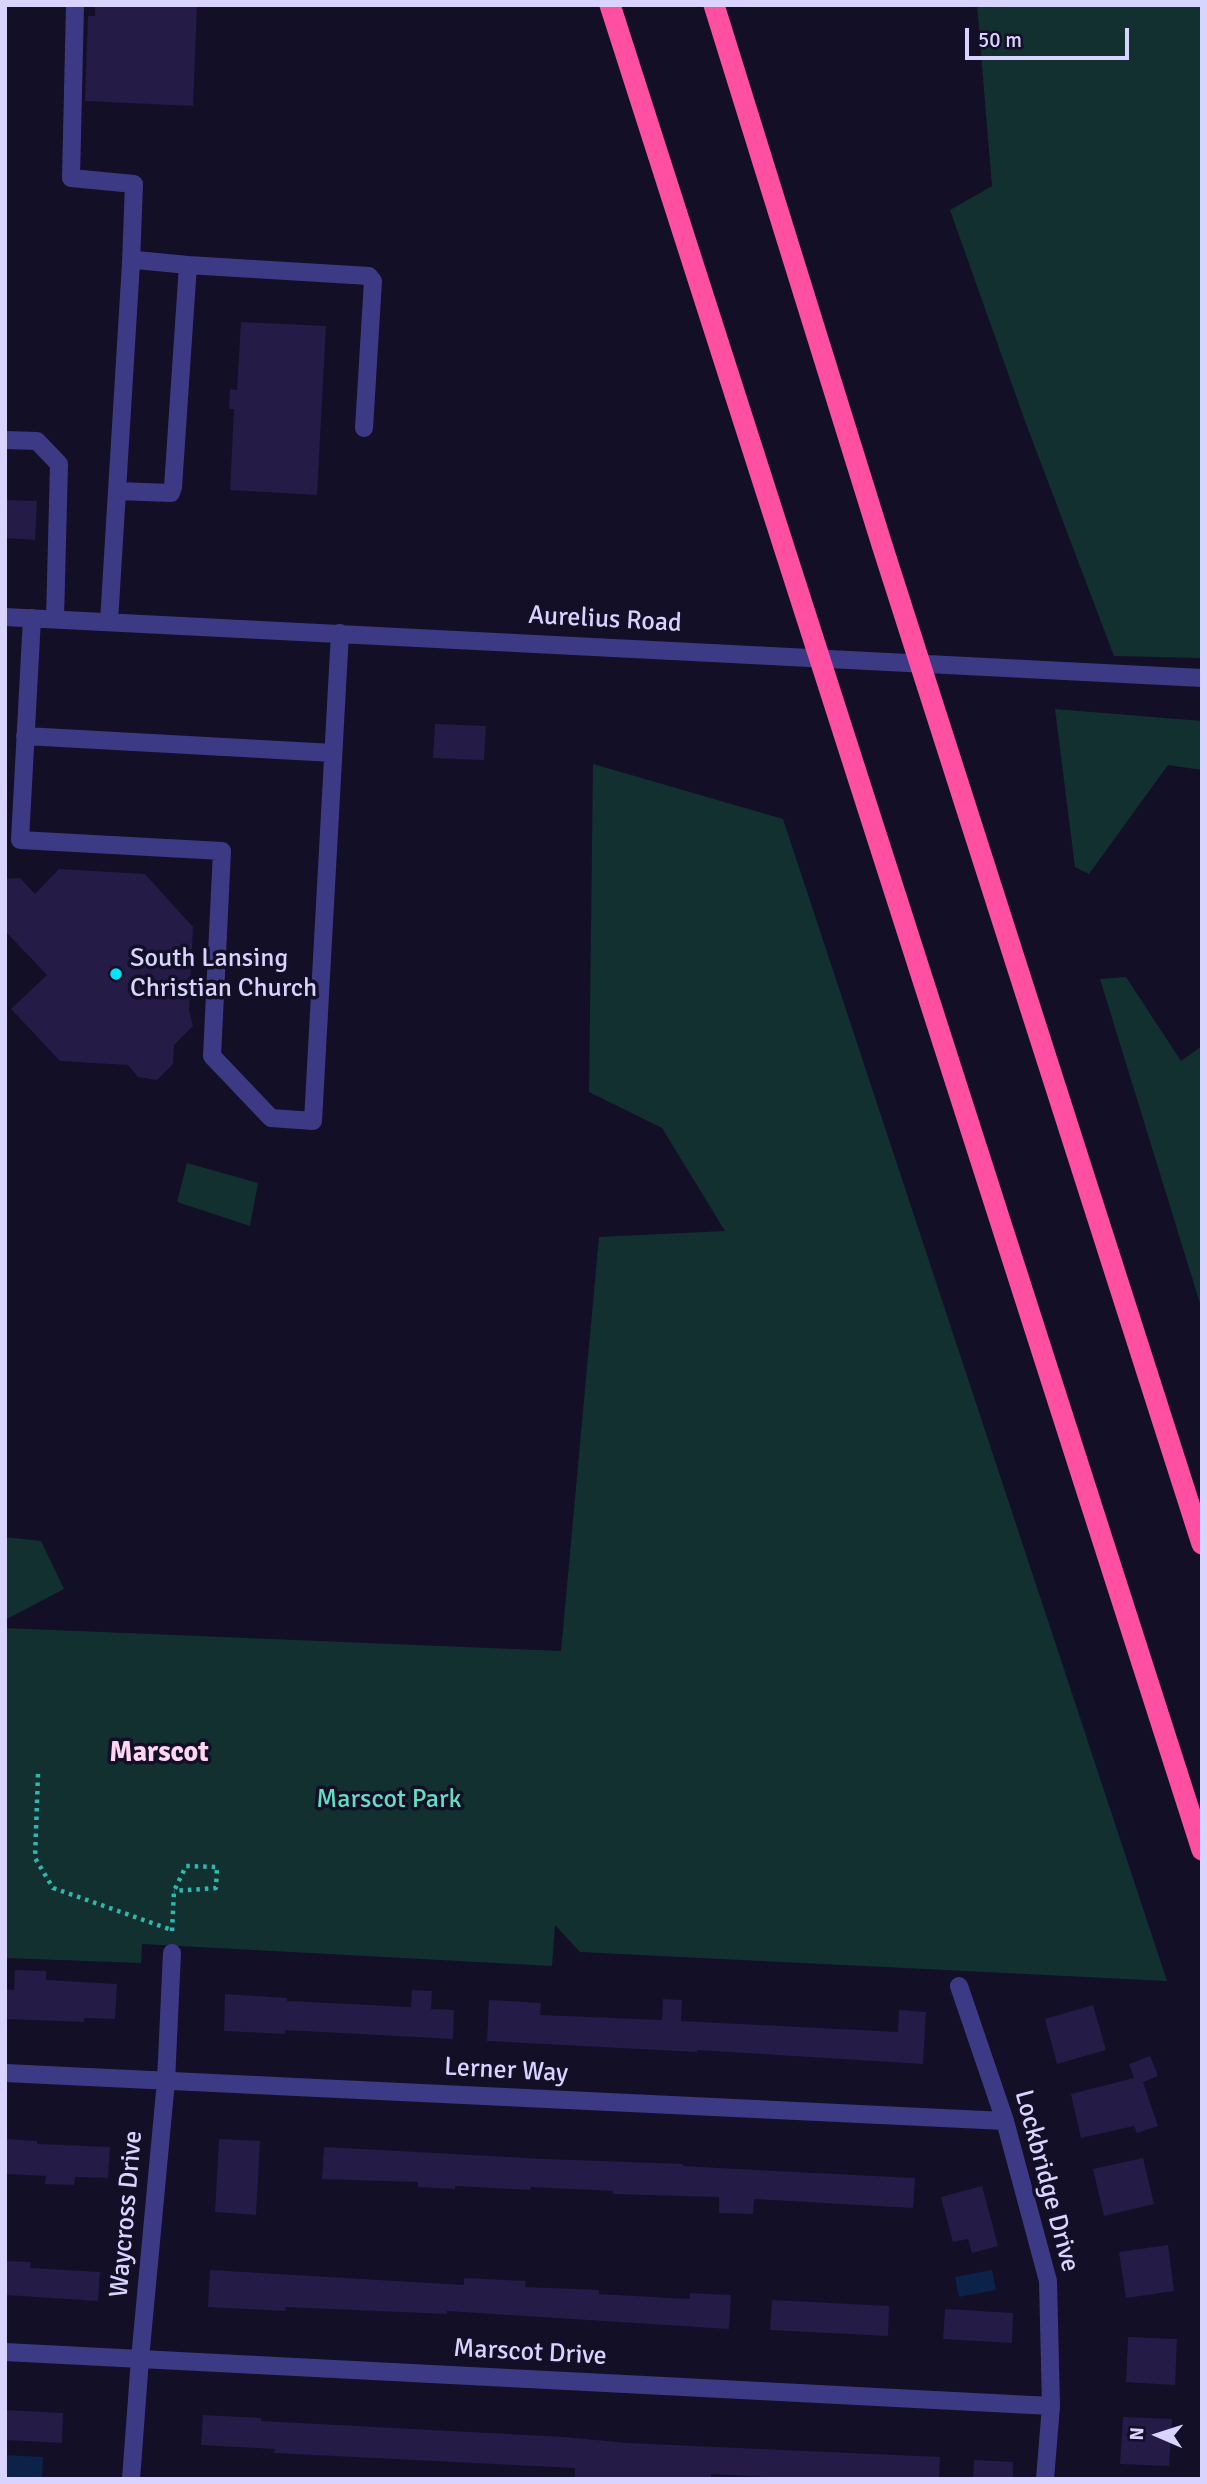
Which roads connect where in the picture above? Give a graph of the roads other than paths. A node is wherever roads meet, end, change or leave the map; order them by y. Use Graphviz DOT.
graph roads {
  1 [pos="75,5"];
  2 [pos="610,5"];
  3 [pos="714,5"];
  4 [pos="131,263"];
  5 [pos="188,265"];
  6 [pos="364,428"];
  7 [pos="5,440"];
  8 [pos="117,491"];
  9 [pos="5,617"];
  10 [pos="32,618"];
  11 [pos="55,619"];
  12 [pos="109,622"];
  13 [pos="340,633"];
  14 [pos="1202,678"];
  15 [pos="25,736"];
  16 [pos="333,753"];
  17 [pos="1202,1544"];
  18 [pos="1202,1850"];
  19 [pos="172,1953"];
  20 [pos="959,1986"];
  21 [pos="5,2073"];
  22 [pos="166,2081"];
  23 [pos="1004,2121"];
  24 [pos="5,2352"];
  25 [pos="140,2359"];
  26 [pos="1051,2406"];
  27 [pos="131,2479"];
  28 [pos="1045,2479"];
  1 -- 4 [label="street"];
  2 -- 18 [label="highway"];
  3 -- 17 [label="highway"];
  4 -- 5 [label="street"];
  4 -- 8 [label="street"];
  5 -- 6 [label="street"];
  5 -- 8 [label="street"];
  7 -- 11 [label="street"];
  8 -- 12 [label="street"];
  9 -- 10 [label="street, Aurelius Road"];
  10 -- 11 [label="street, Aurelius Road"];
  10 -- 15 [label="street"];
  11 -- 12 [label="street, Aurelius Road"];
  12 -- 13 [label="street, Aurelius Road"];
  13 -- 14 [label="street, Aurelius Road"];
  13 -- 16 [label="street"];
  15 -- 16 [label="street"];
  15 -- 16 [label="street"];
  19 -- 22 [label="street, Waycross Drive"];
  20 -- 23 [label="street, Lockbridge Drive"];
  21 -- 22 [label="street, Lerner Way"];
  22 -- 23 [label="street, Lerner Way"];
  22 -- 25 [label="street, Waycross Drive"];
  23 -- 26 [label="street, Lockbridge Drive"];
  24 -- 25 [label="street, Marscot Drive"];
  25 -- 26 [label="street, Marscot Drive"];
  25 -- 27 [label="street, Waycross Drive"];
  26 -- 28 [label="street, Lockbridge Drive"];
}
